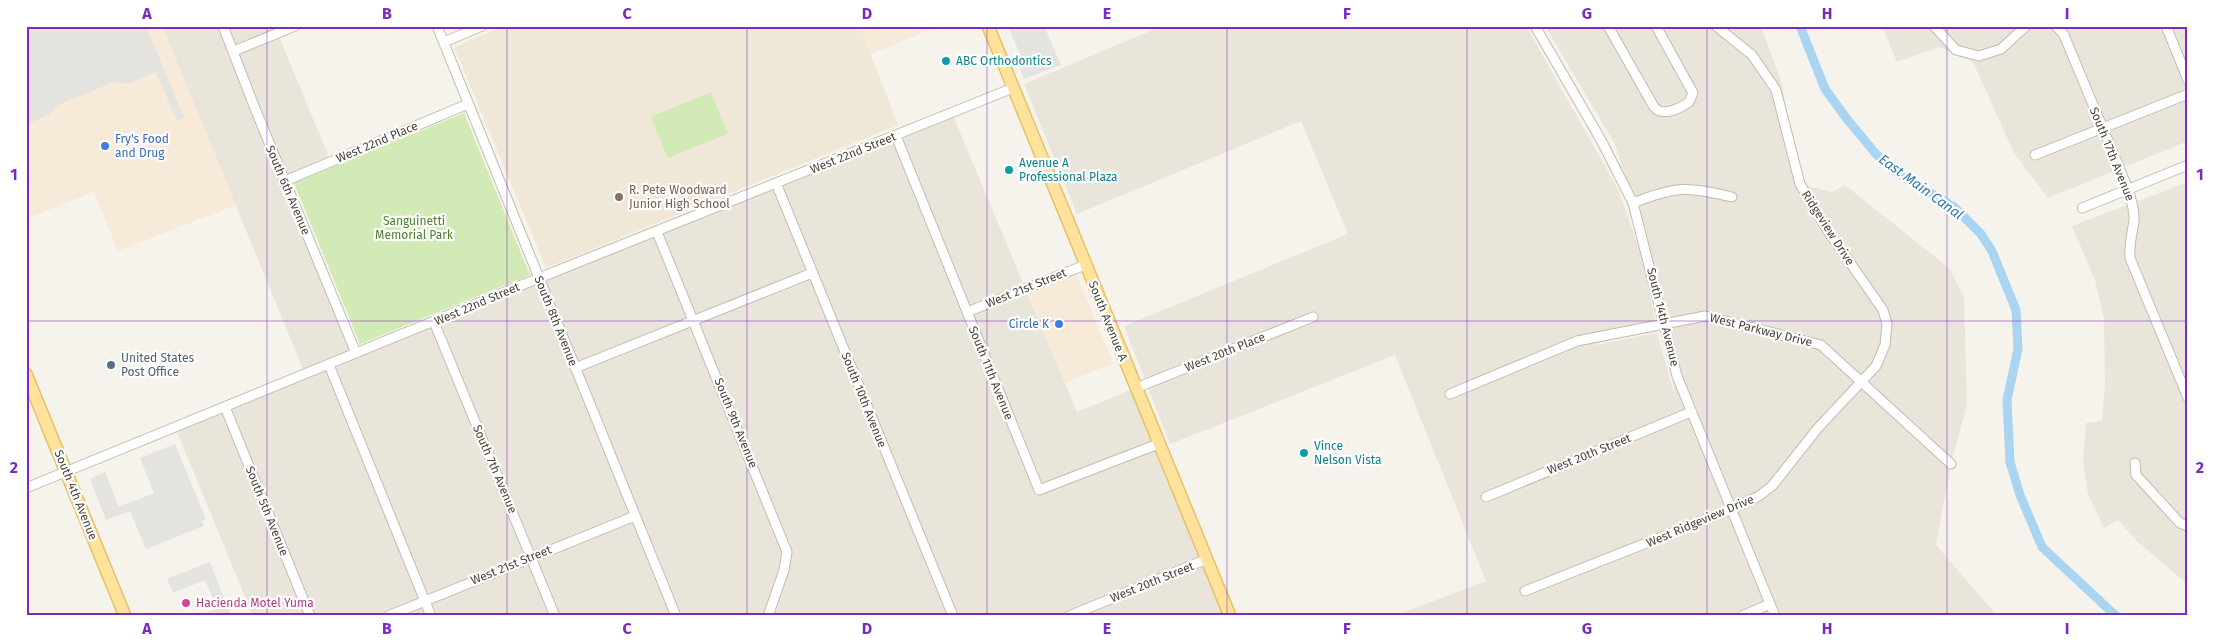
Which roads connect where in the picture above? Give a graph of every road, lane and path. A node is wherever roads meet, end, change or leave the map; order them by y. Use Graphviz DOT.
graph roads {
  1 [pos="223,26"];
  2 [pos="295,26"];
  3 [pos="437,26"];
  4 [pos="482,26"];
  5 [pos="988,26"];
  6 [pos="1535,26"];
  7 [pos="1608,26"];
  8 [pos="1656,26"];
  9 [pos="1716,26"];
  10 [pos="1934,26"];
  11 [pos="2026,26"];
  12 [pos="2056,26"];
  13 [pos="2166,26"];
  14 [pos="444,42"];
  15 [pos="234,52"];
  16 [pos="2188,80"];
  17 [pos="1013,88"];
  18 [pos="2188,94"];
  19 [pos="468,104"];
  20 [pos="2101,129"];
  21 [pos="896,136"];
  22 [pos="2035,155"];
  23 [pos="2188,165"];
  24 [pos="285,181"];
  25 [pos="776,183"];
  26 [pos="2128,189"];
  27 [pos="1732,197"];
  28 [pos="1633,203"];
  29 [pos="2082,208"];
  30 [pos="657,232"];
  31 [pos="1085,265"];
  32 [pos="812,273"];
  33 [pos="539,278"];
  34 [pos="967,312"];
  35 [pos="1313,317"];
  36 [pos="694,321"];
  37 [pos="434,322"];
  38 [pos="1664,324"];
  39 [pos="356,353"];
  40 [pos="330,365"];
  41 [pos="575,368"];
  42 [pos="26,374"];
  43 [pos="1861,381"];
  44 [pos="1136,388"];
  45 [pos="1450,394"];
  46 [pos="2188,398"];
  47 [pos="225,407"];
  48 [pos="1691,412"];
  49 [pos="1158,444"];
  50 [pos="2135,463"];
  51 [pos="1951,464"];
  52 [pos="66,472"];
  53 [pos="26,488"];
  54 [pos="1486,497"];
  55 [pos="1732,509"];
  56 [pos="635,516"];
  57 [pos="2188,526"];
  58 [pos="532,557"];
  59 [pos="1207,560"];
  60 [pos="1525,592"];
  61 [pos="425,600"];
  62 [pos="1770,604"];
  63 [pos="1090,612"];
  64 [pos="125,616"];
  65 [pos="310,616"];
  66 [pos="388,616"];
  67 [pos="431,616"];
  68 [pos="555,616"];
  69 [pos="676,616"];
  70 [pos="768,616"];
  71 [pos="953,616"];
  72 [pos="1070,616"];
  73 [pos="1230,616"];
  74 [pos="1742,616"];
  75 [pos="1775,616"];
  1 -- 15 [label="street, South 6th Avenue"];
  2 -- 15 [label="street"];
  3 -- 14 [label="street, South 8th Avenue"];
  4 -- 14 [label="street"];
  5 -- 17 [label="main road, South Avenue A"];
  6 -- 28 [label="street, South 14th Avenue"];
  7 -- 8 [label="street"];
  9 -- 43 [label="street, Ridgeview Drive"];
  10 -- 11 [label="street"];
  12 -- 20 [label="street, South 17th Avenue"];
  13 -- 16 [label="street"];
  14 -- 19 [label="street, South 8th Avenue"];
  15 -- 24 [label="street, South 6th Avenue"];
  17 -- 21 [label="street, West 22nd Street"];
  17 -- 31 [label="main road, South Avenue A"];
  18 -- 20 [label="street"];
  19 -- 24 [label="street, West 22nd Place"];
  19 -- 33 [label="street, South 8th Avenue"];
  20 -- 22 [label="street"];
  20 -- 26 [label="street, South 17th Avenue"];
  21 -- 25 [label="street, West 22nd Street"];
  21 -- 34 [label="street, South 11th Avenue"];
  23 -- 26 [label="street"];
  24 -- 39 [label="street, South 6th Avenue"];
  25 -- 30 [label="street, West 22nd Street"];
  25 -- 32 [label="street, South 10th Avenue"];
  26 -- 29 [label="street"];
  26 -- 46 [label="street, South 17th Avenue"];
  27 -- 28 [label="street"];
  28 -- 38 [label="street, South 14th Avenue"];
  30 -- 33 [label="street, West 22nd Street"];
  30 -- 36 [label="street, South 9th Avenue"];
  31 -- 34 [label="street, West 21st Street"];
  31 -- 44 [label="main road, South Avenue A"];
  32 -- 36 [label="street"];
  32 -- 71 [label="street, South 10th Avenue"];
  33 -- 37 [label="street, West 22nd Street"];
  33 -- 41 [label="street, South 8th Avenue"];
  34 -- 49 [label="street, South 11th Avenue"];
  35 -- 44 [label="street, West 20th Place"];
  36 -- 41 [label="street"];
  36 -- 70 [label="street, South 9th Avenue"];
  37 -- 39 [label="street, West 22nd Street"];
  37 -- 58 [label="street, South 7th Avenue"];
  38 -- 43 [label="street, West Parkway Drive"];
  38 -- 45 [label="street, West Parkway Drive"];
  38 -- 48 [label="street, South 14th Avenue"];
  39 -- 40 [label="street, West 22nd Street"];
  40 -- 47 [label="street, West 22nd Street"];
  40 -- 61 [label="street"];
  41 -- 56 [label="street, South 8th Avenue"];
  42 -- 52 [label="main road, South 4th Avenue"];
  43 -- 51 [label="street, West Parkway Drive"];
  43 -- 55 [label="street, West Ridgeview Drive"];
  44 -- 49 [label="main road, South Avenue A"];
  47 -- 52 [label="street, West 22nd Street"];
  47 -- 65 [label="street, South 5th Avenue"];
  48 -- 54 [label="street, West 20th Street"];
  48 -- 55 [label="street, South 14th Avenue"];
  49 -- 59 [label="main road, South Avenue A"];
  50 -- 57 [label="street"];
  52 -- 53 [label="street, West 22nd Street"];
  52 -- 64 [label="main road, South 4th Avenue"];
  55 -- 60 [label="street, West Ridgeview Drive"];
  55 -- 62 [label="street, South 14th Avenue"];
  56 -- 58 [label="street, West 21st Street"];
  56 -- 69 [label="street, South 8th Avenue"];
  58 -- 61 [label="street, West 21st Street"];
  58 -- 68 [label="street, South 7th Avenue"];
  59 -- 63 [label="street, West 20th Street"];
  59 -- 73 [label="main road, South Avenue A"];
  61 -- 66 [label="street, West 21st Street"];
  61 -- 67 [label="street"];
  62 -- 74 [label="street"];
  62 -- 75 [label="street, South 14th Avenue"];
  63 -- 72 [label="street, West 20th Street"];
}
